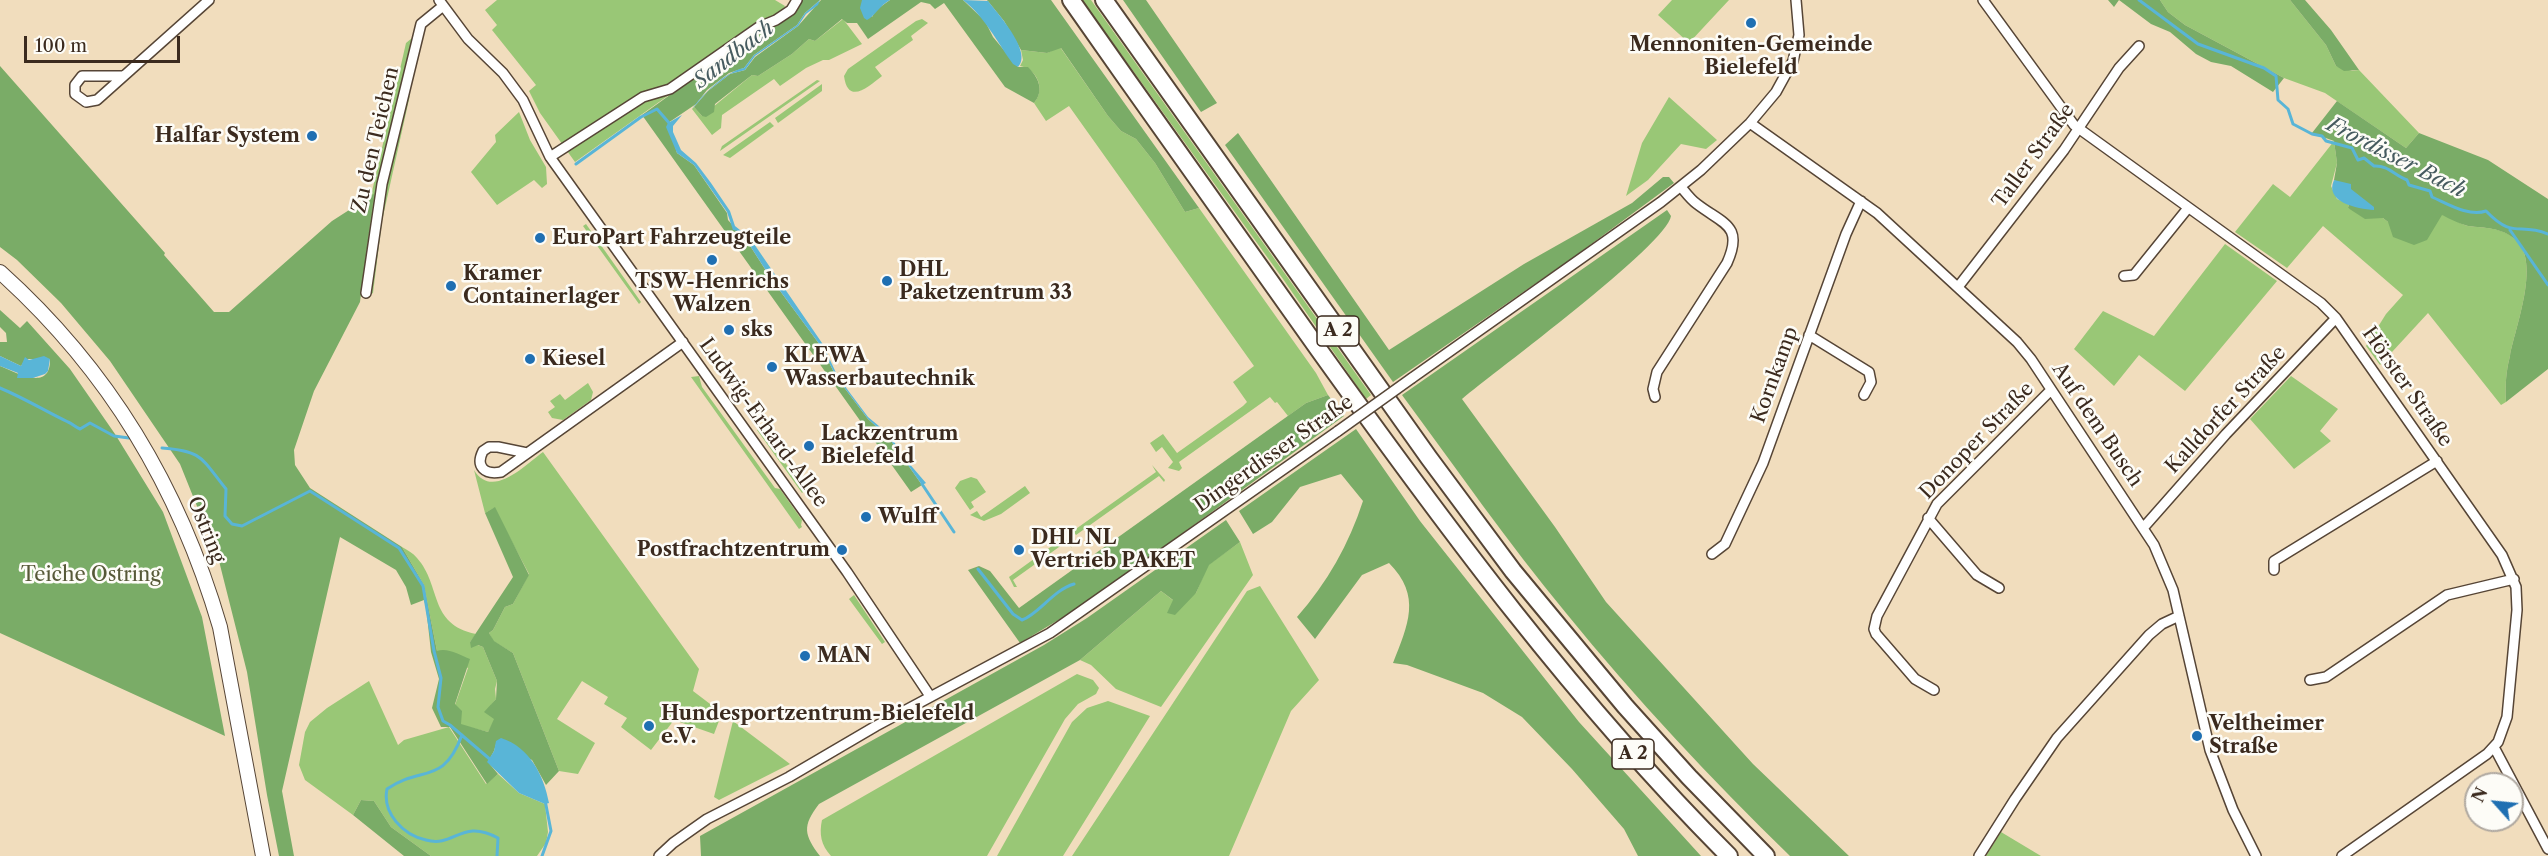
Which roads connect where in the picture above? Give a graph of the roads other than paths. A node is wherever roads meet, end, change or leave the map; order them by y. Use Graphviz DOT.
graph roads {
  1 [pos="209,0"];
  2 [pos="797,0"];
  3 [pos="1071,0"];
  4 [pos="1104,0"];
  5 [pos="1796,0"];
  6 [pos="1983,0"];
  7 [pos="441,3"];
  8 [pos="2139,46"];
  9 [pos="122,76"];
  10 [pos="1750,123"];
  11 [pos="2080,129"];
  12 [pos="550,157"];
  13 [pos="1681,187"];
  14 [pos="1861,201"];
  15 [pos="2188,208"];
  16 [pos="0,272"];
  17 [pos="2124,276"];
  18 [pos="1958,287"];
  19 [pos="366,293"];
  20 [pos="2336,318"];
  21 [pos="1809,335"];
  22 [pos="683,342"];
  23 [pos="2051,390"];
  24 [pos="1864,395"];
  25 [pos="1655,397"];
  26 [pos="527,453"];
  27 [pos="2437,461"];
  28 [pos="1928,518"];
  29 [pos="2144,527"];
  30 [pos="1712,554"];
  31 [pos="2274,570"];
  32 [pos="2514,579"];
  33 [pos="1999,588"];
  34 [pos="2179,616"];
  35 [pos="2310,680"];
  36 [pos="1934,690"];
  37 [pos="930,696"];
  38 [pos="2494,747"];
  39 [pos="2548,849"];
  40 [pos="263,856"];
  41 [pos="659,856"];
  42 [pos="1729,856"];
  43 [pos="1766,856"];
  44 [pos="1979,856"];
  45 [pos="2256,856"];
  46 [pos="2342,856"];
  1 -- 9 [label="street"];
  2 -- 12 [label="street"];
  3 -- 42 [label="highway, A 2"];
  4 -- 43 [label="highway, A 2"];
  5 -- 10 [label="street, Dingerdisser Straße"];
  6 -- 11 [label="street, Hörster Straße"];
  7 -- 12 [label="street, Ludwig-Erhard-Allee"];
  7 -- 19 [label="street, Zu den Teichen"];
  8 -- 11 [label="street, Taller Straße"];
  9 -- 9 [label="street"];
  10 -- 13 [label="street, Dingerdisser Straße"];
  10 -- 14 [label="street, Auf dem Busch"];
  11 -- 15 [label="street, Hörster Straße"];
  11 -- 18 [label="street, Taller Straße"];
  12 -- 22 [label="street, Ludwig-Erhard-Allee"];
  13 -- 25 [label="street"];
  13 -- 37 [label="street, Dingerdisser Straße, bridge"];
  14 -- 18 [label="street, Auf dem Busch"];
  14 -- 21 [label="street, Kornkamp"];
  15 -- 17 [label="street"];
  15 -- 20 [label="street, Hörster Straße"];
  16 -- 40 [label="main road, Ostring"];
  18 -- 23 [label="street, Auf dem Busch"];
  20 -- 27 [label="street, Hörster Straße"];
  20 -- 29 [label="street, Kalldorfer Straße"];
  21 -- 24 [label="street"];
  21 -- 30 [label="street, Kornkamp"];
  22 -- 26 [label="street"];
  22 -- 37 [label="street, Ludwig-Erhard-Allee"];
  23 -- 28 [label="street, Donoper Straße"];
  23 -- 29 [label="street, Auf dem Busch"];
  26 -- 26 [label="street"];
  27 -- 31 [label="street"];
  27 -- 32 [label="street, Hörster Straße"];
  28 -- 33 [label="street, Donoper Straße"];
  28 -- 36 [label="street, Donoper Straße"];
  29 -- 34 [label="street, Auf dem Busch"];
  32 -- 35 [label="street"];
  32 -- 38 [label="street, Hörster Straße"];
  34 -- 44 [label="street"];
  34 -- 45 [label="street, Auf dem Busch"];
  37 -- 41 [label="street, Dingerdisser Straße"];
  38 -- 39 [label="street"];
  38 -- 46 [label="street, Hörster Straße"];
}
